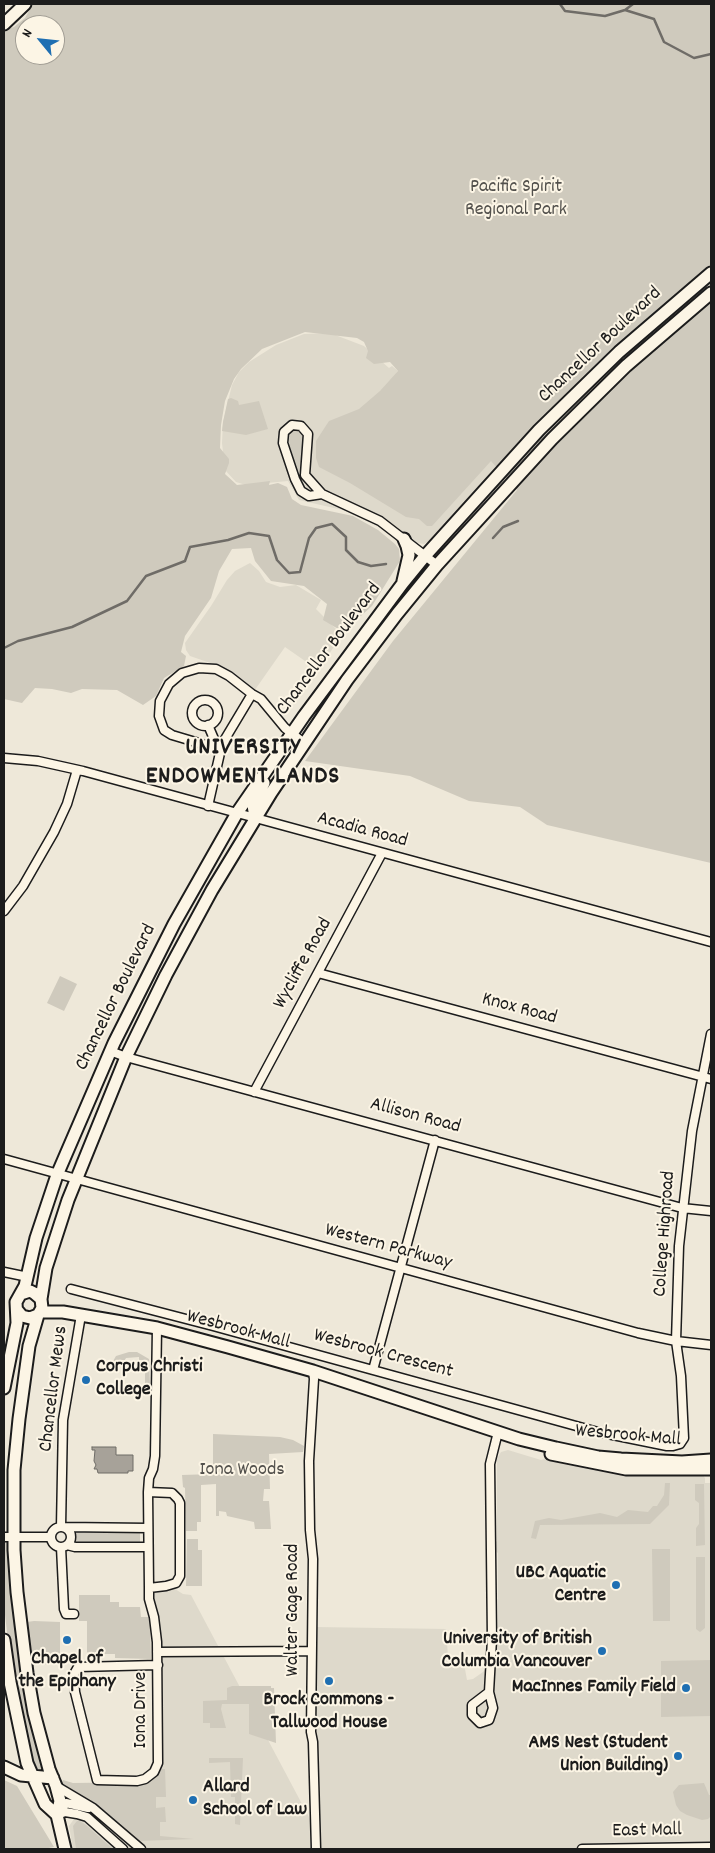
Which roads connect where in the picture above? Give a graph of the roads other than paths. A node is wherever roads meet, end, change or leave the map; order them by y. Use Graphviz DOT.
graph roads {
  1 [pos="25,4"];
  2 [pos="4,24"];
  3 [pos="711,272"];
  4 [pos="711,292"];
  5 [pos="305,475"];
  6 [pos="295,479"];
  7 [pos="322,494"];
  8 [pos="404,539"];
  9 [pos="425,556"];
  10 [pos="437,565"];
  11 [pos="403,583"];
  12 [pos="252,694"];
  13 [pos="208,725"];
  14 [pos="292,733"];
  15 [pos="304,743"];
  16 [pos="219,749"];
  17 [pos="277,754"];
  18 [pos="4,758"];
  19 [pos="77,770"];
  20 [pos="208,806"];
  21 [pos="237,813"];
  22 [pos="255,818"];
  23 [pos="382,853"];
  24 [pos="4,911"];
  25 [pos="711,942"];
  26 [pos="318,972"];
  27 [pos="711,1034"];
  28 [pos="110,1051"];
  29 [pos="126,1057"];
  30 [pos="702,1077"];
  31 [pos="711,1079"];
  32 [pos="254,1092"];
  33 [pos="436,1140"];
  34 [pos="4,1159"];
  35 [pos="57,1175"];
  36 [pos="76,1180"];
  37 [pos="682,1208"];
  38 [pos="711,1211"];
  39 [pos="401,1268"];
  40 [pos="4,1272"];
  41 [pos="28,1277"];
  42 [pos="71,1289"];
  43 [pos="21,1294"];
  44 [pos="41,1307"];
  45 [pos="17,1310"];
  46 [pos="81,1315"];
  47 [pos="157,1328"];
  48 [pos="676,1341"];
  49 [pos="711,1345"];
  50 [pos="373,1370"];
  51 [pos="313,1371"];
  52 [pos="4,1388"];
  53 [pos="497,1435"];
  54 [pos="684,1438"];
  55 [pos="711,1460"];
  56 [pos="711,1469"];
  57 [pos="148,1492"];
  58 [pos="63,1527"];
  59 [pos="148,1528"];
  60 [pos="9,1537"];
  61 [pos="51,1537"];
  62 [pos="64,1546"];
  63 [pos="148,1547"];
  64 [pos="148,1588"];
  65 [pos="74,1614"];
  66 [pos="4,1640"];
  67 [pos="311,1651"];
  68 [pos="157,1652"];
  69 [pos="158,1665"];
  70 [pos="490,1692"];
  71 [pos="4,1767"];
  72 [pos="33,1776"];
  73 [pos="55,1782"];
  74 [pos="92,1808"];
  75 [pos="57,1815"];
  76 [pos="711,1847"];
  77 [pos="65,1849"];
  78 [pos="123,1849"];
  79 [pos="141,1849"];
  80 [pos="316,1849"];
  81 [pos="582,1849"];
  1 -- 2 [label="main road"];
  3 -- 9 [label="main road, Chancellor Boulevard"];
  4 -- 10 [label="main road, Chancellor Boulevard"];
  5 -- 6 [label="street"];
  5 -- 6 [label="street"];
  5 -- 7 [label="street"];
  6 -- 7 [label="street"];
  7 -- 8 [label="street"];
  8 -- 9 [label="street"];
  8 -- 11 [label="main road"];
  9 -- 10 [label="street"];
  9 -- 11 [label="main road, Chancellor Boulevard"];
  10 -- 15 [label="main road, Chancellor Boulevard"];
  11 -- 14 [label="main road, Chancellor Boulevard"];
  12 -- 14 [label="street"];
  12 -- 16 [label="street"];
  12 -- 16 [label="street"];
  13 -- 16 [label="street"];
  14 -- 15 [label="street"];
  14 -- 17 [label="main road, Chancellor Boulevard"];
  15 -- 22 [label="main road, Chancellor Boulevard"];
  16 -- 20 [label="street"];
  17 -- 21 [label="main road, Chancellor Boulevard"];
  17 -- 22 [label="main road"];
  18 -- 19 [label="street, Acadia Road"];
  19 -- 20 [label="street, Acadia Road"];
  19 -- 24 [label="street"];
  20 -- 21 [label="street, Acadia Road"];
  21 -- 22 [label="street, Acadia Road"];
  21 -- 28 [label="main road, Chancellor Boulevard"];
  22 -- 23 [label="street, Acadia Road"];
  22 -- 29 [label="main road, Chancellor Boulevard"];
  23 -- 25 [label="street, Acadia Road"];
  23 -- 26 [label="street, Wycliffe Road"];
  26 -- 30 [label="street, Knox Road"];
  26 -- 32 [label="street, Wycliffe Road"];
  27 -- 30 [label="street, College Highroad"];
  28 -- 29 [label="street, Allison Road"];
  28 -- 35 [label="main road, Chancellor Boulevard"];
  29 -- 32 [label="street, Allison Road"];
  29 -- 36 [label="main road, Chancellor Boulevard"];
  30 -- 31 [label="street, Knox Road"];
  30 -- 37 [label="street, College Highroad"];
  32 -- 33 [label="street, Allison Road"];
  33 -- 37 [label="street, Allison Road"];
  33 -- 39 [label="street"];
  34 -- 35 [label="street, Western Parkway"];
  35 -- 36 [label="street, Western Parkway"];
  35 -- 41 [label="main road, Chancellor Boulevard"];
  36 -- 39 [label="street, Western Parkway"];
  36 -- 44 [label="main road, Chancellor Boulevard"];
  37 -- 38 [label="street, Allison Road"];
  37 -- 48 [label="street, College Highroad"];
  39 -- 48 [label="street, Western Parkway"];
  39 -- 50 [label="street"];
  40 -- 41 [label="street"];
  41 -- 43 [label="main road, Chancellor Boulevard"];
  42 -- 50 [label="street, Wesbrook Crescent"];
  43 -- 44 [label="main road"];
  43 -- 45 [label="main road"];
  44 -- 45 [label="main road"];
  44 -- 46 [label="main road, Wesbrook Mall"];
  44 -- 60 [label="main road, Chancellor Boulevard"];
  45 -- 52 [label="main road"];
  46 -- 47 [label="main road, Wesbrook Mall"];
  46 -- 58 [label="street, Chancellor Mews"];
  47 -- 51 [label="main road, Wesbrook Mall"];
  47 -- 57 [label="street, Iona Drive"];
  48 -- 49 [label="street, Western Parkway"];
  48 -- 54 [label="street, College Highroad"];
  50 -- 54 [label="street, Wesbrook Crescent"];
  51 -- 53 [label="main road, Wesbrook Mall"];
  51 -- 67 [label="street, Walter Gage Road"];
  53 -- 55 [label="main road, Wesbrook Mall"];
  53 -- 56 [label="main road, Wesbrook Mall"];
  53 -- 70 [label="street"];
  57 -- 59 [label="street, Iona Drive"];
  57 -- 64 [label="street"];
  58 -- 59 [label="street"];
  58 -- 61 [label="street"];
  58 -- 62 [label="street"];
  59 -- 63 [label="street, Iona Drive"];
  60 -- 61 [label="street"];
  60 -- 73 [label="main road, Chancellor Boulevard"];
  61 -- 62 [label="street"];
  62 -- 63 [label="street"];
  62 -- 65 [label="street"];
  63 -- 64 [label="street, Iona Drive"];
  64 -- 68 [label="street, Iona Drive"];
  66 -- 72 [label="main road"];
  67 -- 68 [label="street"];
  67 -- 80 [label="street, Walter Gage Road"];
  68 -- 69 [label="street, Iona Drive"];
  69 -- 69 [label="street, Iona Drive"];
  71 -- 72 [label="main road"];
  72 -- 73 [label="main road"];
  72 -- 75 [label="main road"];
  73 -- 74 [label="street"];
  73 -- 75 [label="main road, Chancellor Boulevard"];
  74 -- 75 [label="street"];
  74 -- 79 [label="street"];
  75 -- 77 [label="main road"];
  75 -- 78 [label="street"];
  76 -- 81 [label="street, East Mall"];
}
